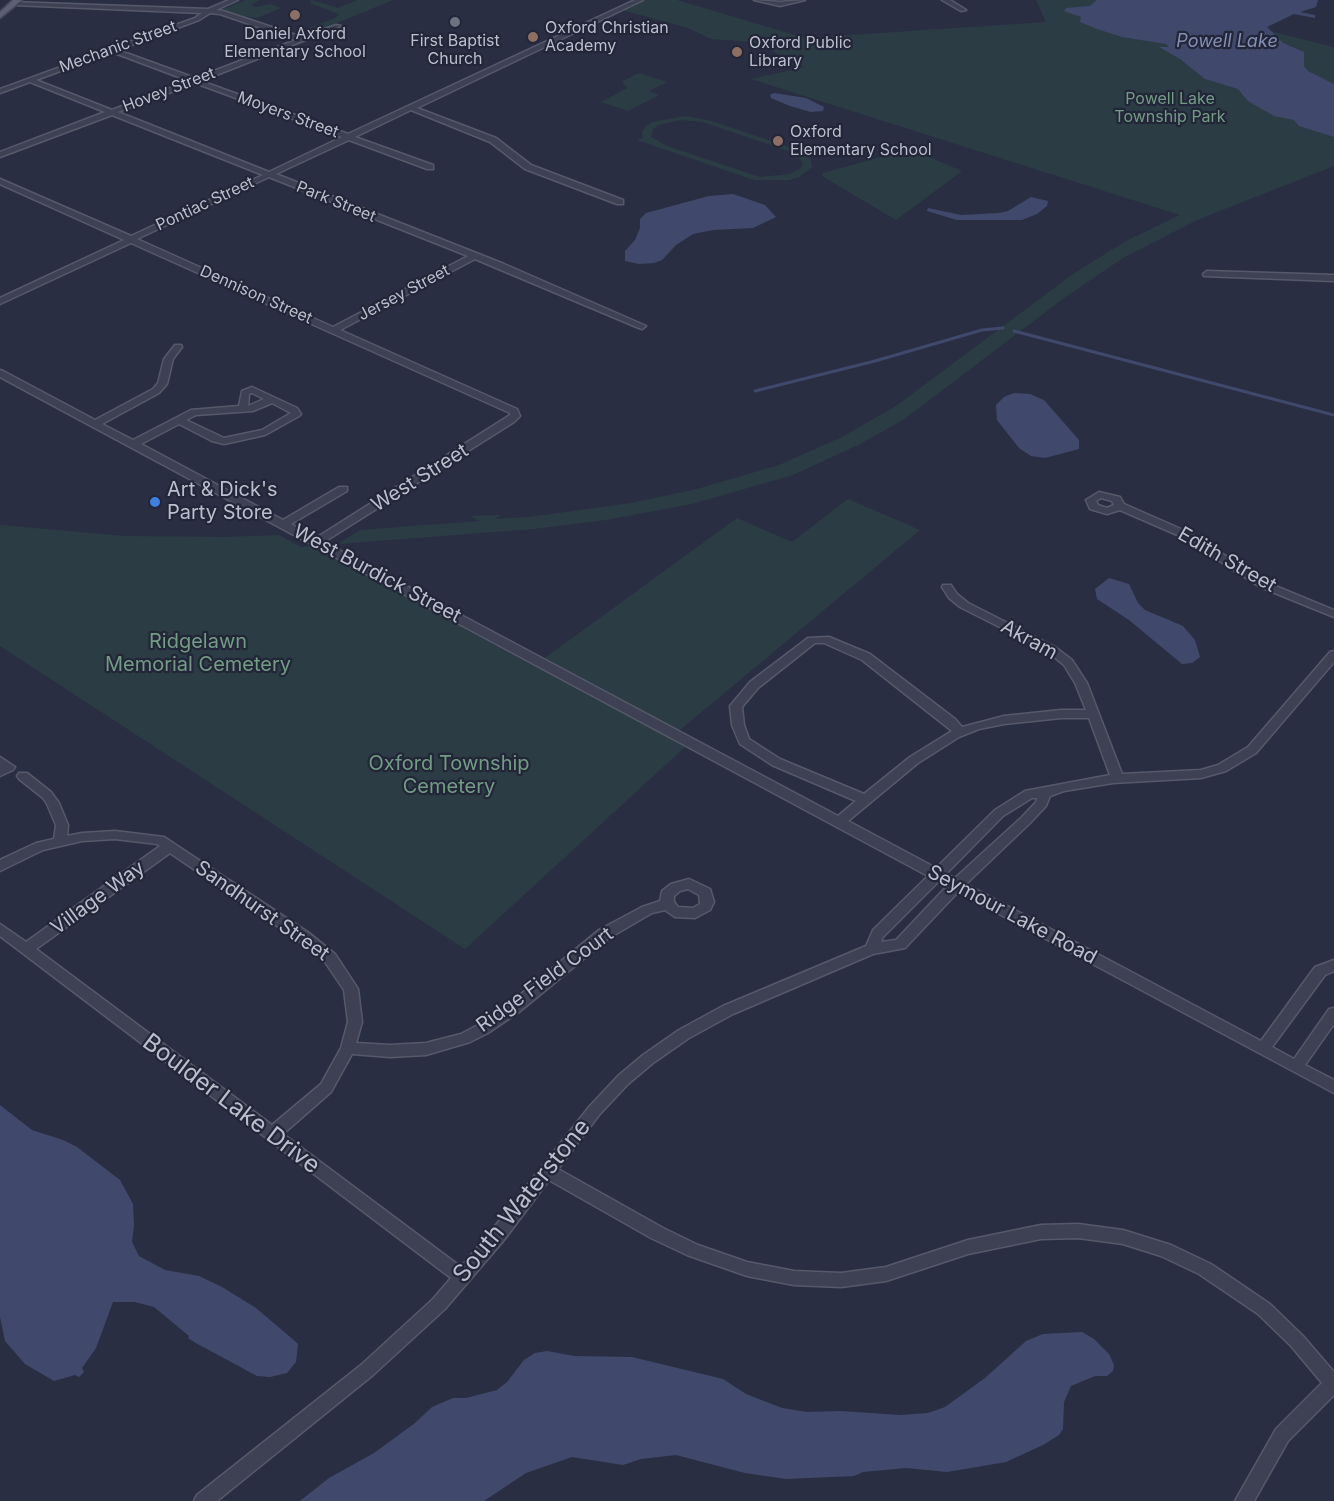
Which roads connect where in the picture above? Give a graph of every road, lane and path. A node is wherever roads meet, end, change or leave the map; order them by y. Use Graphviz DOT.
graph roads {
  1 [pos="235,0"];
  2 [pos="640,0"];
  3 [pos="757,0"];
  4 [pos="802,0"];
  5 [pos="945,0"];
  6 [pos="16,2"];
  7 [pos="963,10"];
  8 [pos="209,12"];
  9 [pos="0,16"];
  10 [pos="338,26"];
  11 [pos="300,39"];
  12 [pos="111,50"];
  13 [pos="30,80"];
  14 [pos="194,80"];
  15 [pos="0,91"];
  16 [pos="411,108"];
  17 [pos="111,112"];
  18 [pos="348,137"];
  19 [pos="0,155"];
  20 [pos="430,167"];
  21 [pos="268,175"];
  22 [pos="0,181"];
  23 [pos="621,202"];
  24 [pos="130,239"];
  25 [pos="474,256"];
  26 [pos="1207,274"];
  27 [pos="1334,278"];
  28 [pos="0,301"];
  29 [pos="642,326"];
  30 [pos="334,330"];
  31 [pos="178,347"];
  32 [pos="0,373"];
  33 [pos="273,399"];
  34 [pos="243,409"];
  35 [pos="513,410"];
  36 [pos="178,420"];
  37 [pos="95,424"];
  38 [pos="134,444"];
  39 [pos="343,489"];
  40 [pos="1119,506"];
  41 [pos="284,524"];
  42 [pos="316,542"];
  43 [pos="947,586"];
  44 [pos="1334,614"];
  45 [pos="1334,656"];
  46 [pos="1092,714"];
  47 [pos="960,732"];
  48 [pos="690,742"];
  49 [pos="23,776"];
  50 [pos="1118,779"];
  51 [pos="1044,793"];
  52 [pos="864,799"];
  53 [pos="838,822"];
  54 [pos="60,841"];
  55 [pos="170,846"];
  56 [pos="0,866"];
  57 [pos="937,875"];
  58 [pos="956,885"];
  59 [pos="667,904"];
  60 [pos="0,929"];
  61 [pos="26,949"];
  62 [pos="871,949"];
  63 [pos="1334,965"];
  64 [pos="1334,1012"];
  65 [pos="348,1048"];
  66 [pos="1263,1049"];
  67 [pos="1296,1067"];
  68 [pos="1334,1087"];
  69 [pos="272,1134"];
  70 [pos="547,1171"];
  71 [pos="462,1278"];
  72 [pos="1333,1385"];
  73 [pos="203,1501"];
  74 [pos="1244,1501"];
  1 -- 8 [label="street, Mechanic Street"];
  2 -- 16 [label="street, Pontiac Street"];
  3 -- 4 [label="street"];
  5 -- 7 [label="street"];
  6 -- 8 [label="street"];
  6 -- 9 [label="main road"];
  8 -- 11 [label="street"];
  8 -- 12 [label="street, Mechanic Street"];
  10 -- 11 [label="street, Hovey Street"];
  11 -- 14 [label="street, Hovey Street"];
  12 -- 13 [label="street, Mechanic Street"];
  12 -- 14 [label="street, Moyers Street"];
  13 -- 15 [label="street, Mechanic Street"];
  13 -- 17 [label="street, Park Street"];
  14 -- 17 [label="street, Hovey Street"];
  14 -- 18 [label="street, Moyers Street"];
  16 -- 18 [label="street, Pontiac Street"];
  16 -- 23 [label="street"];
  17 -- 19 [label="street, Hovey Street"];
  17 -- 21 [label="street, Park Street"];
  18 -- 20 [label="street, Moyers Street"];
  18 -- 21 [label="street, Pontiac Street"];
  21 -- 24 [label="street, Pontiac Street"];
  21 -- 25 [label="street, Park Street"];
  22 -- 24 [label="street, Dennison Street"];
  24 -- 28 [label="street, Pontiac Street"];
  24 -- 30 [label="street, Dennison Street"];
  25 -- 29 [label="street, Park Street"];
  25 -- 30 [label="street, Jersey Street"];
  26 -- 27 [label="street"];
  30 -- 35 [label="street, Dennison Street"];
  31 -- 37 [label="street"];
  32 -- 37 [label="street, West Burdick Street"];
  33 -- 34 [label="street"];
  33 -- 34 [label="street"];
  33 -- 36 [label="street"];
  34 -- 36 [label="street"];
  35 -- 42 [label="street, West Street"];
  36 -- 38 [label="street"];
  37 -- 38 [label="street, West Burdick Street"];
  38 -- 41 [label="street, West Burdick Street"];
  39 -- 41 [label="street"];
  40 -- 44 [label="street, Edith Street"];
  41 -- 42 [label="street, West Burdick Street"];
  42 -- 48 [label="street, West Burdick Street"];
  43 -- 46 [label="street, Akram"];
  45 -- 50 [label="street"];
  46 -- 47 [label="street"];
  46 -- 50 [label="street, Akram"];
  47 -- 52 [label="street"];
  47 -- 52 [label="street"];
  48 -- 53 [label="street, Seymour Lake Road"];
  49 -- 54 [label="street"];
  50 -- 51 [label="street"];
  51 -- 57 [label="street"];
  51 -- 58 [label="street, South Waterstone"];
  52 -- 53 [label="street"];
  53 -- 57 [label="street, Seymour Lake Road"];
  54 -- 55 [label="street, Sandhurst Street"];
  54 -- 56 [label="street, Sandhurst Street"];
  55 -- 61 [label="street, Village Way"];
  55 -- 65 [label="street, Sandhurst Street"];
  57 -- 58 [label="street, Seymour Lake Road"];
  57 -- 62 [label="street"];
  58 -- 62 [label="street, South Waterstone"];
  58 -- 66 [label="street, Seymour Lake Road"];
  59 -- 65 [label="street, Ridge Field Court"];
  60 -- 61 [label="street, Boulder Lake Drive"];
  61 -- 69 [label="street, Boulder Lake Drive"];
  62 -- 70 [label="street, South Waterstone"];
  63 -- 66 [label="street"];
  64 -- 67 [label="street"];
  65 -- 69 [label="street, Sandhurst Street"];
  66 -- 67 [label="street, Seymour Lake Road"];
  67 -- 68 [label="street, Seymour Lake Road"];
  69 -- 71 [label="street, Boulder Lake Drive"];
  70 -- 71 [label="street, South Waterstone"];
  70 -- 72 [label="street"];
  71 -- 73 [label="street, South Waterstone"];
  72 -- 74 [label="street"];
}
